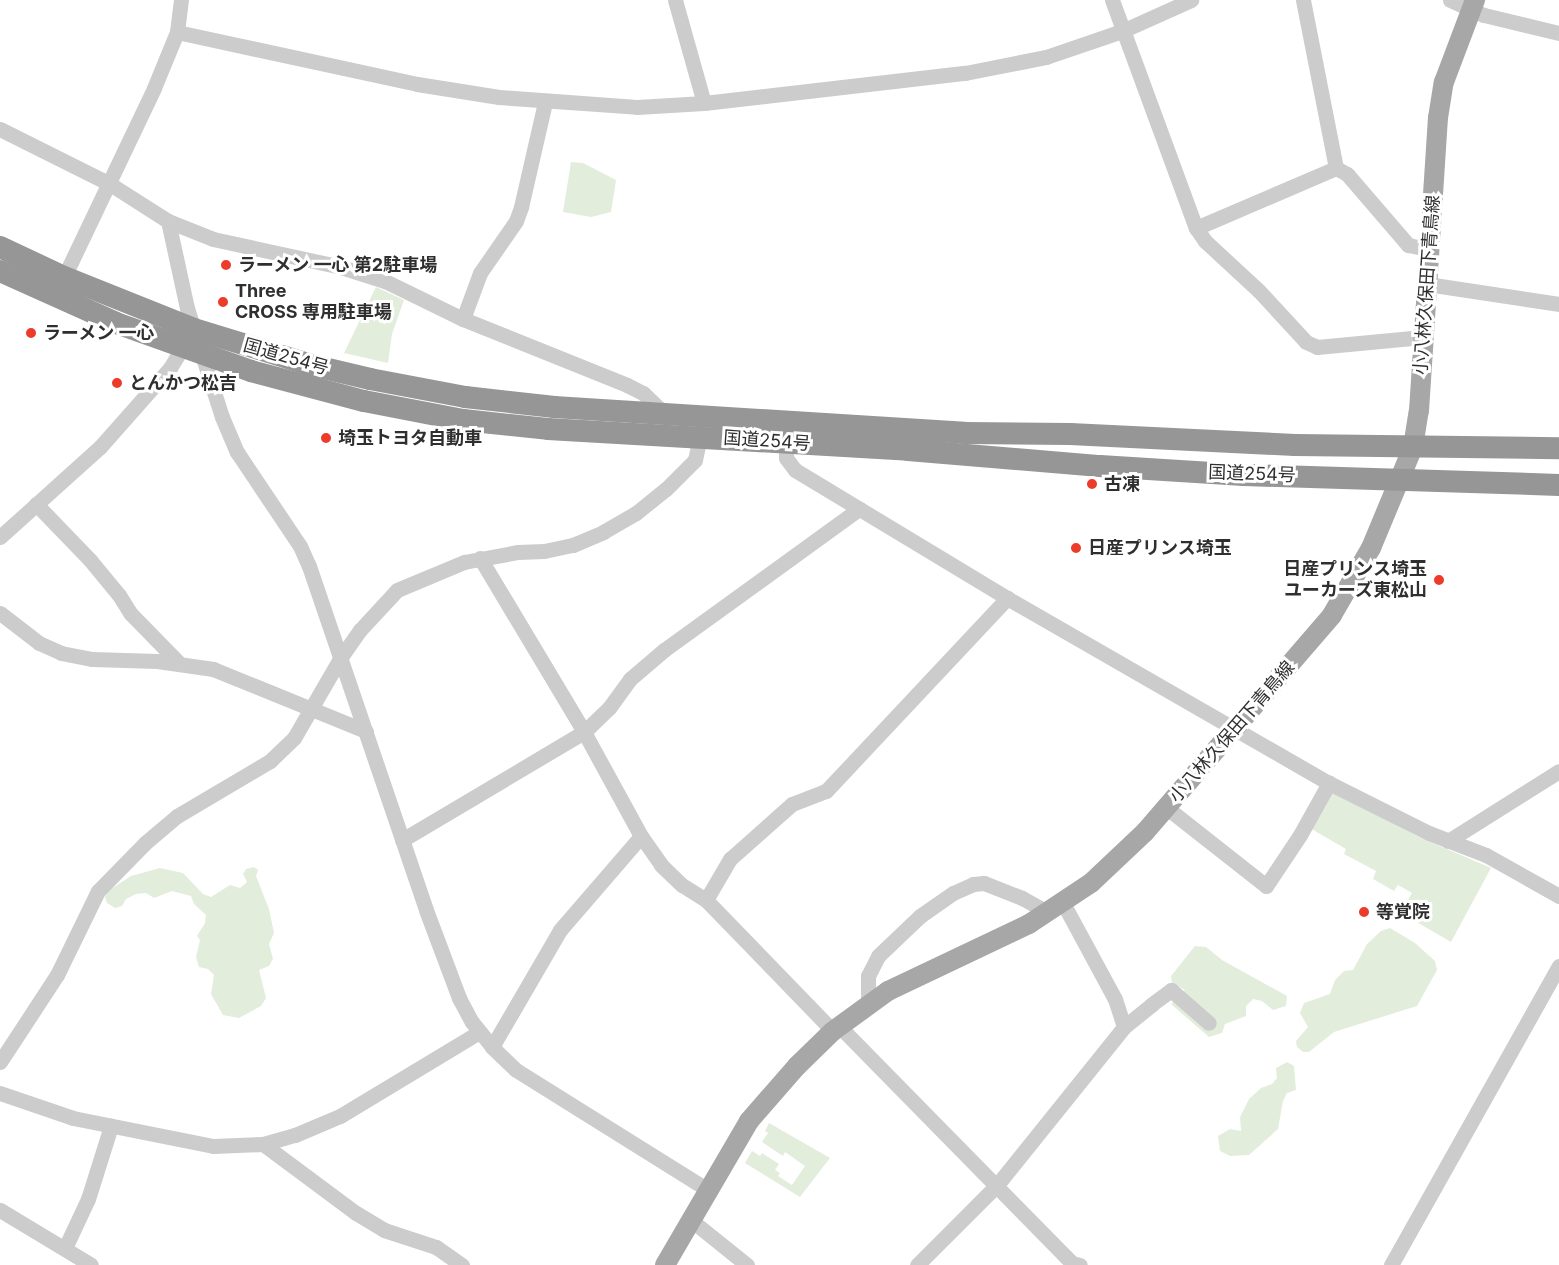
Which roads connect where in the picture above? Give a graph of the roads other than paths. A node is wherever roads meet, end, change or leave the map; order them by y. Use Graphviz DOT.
graph roads {
  1 [pos="181,0"];
  2 [pos="675,0"];
  3 [pos="1112,0"];
  4 [pos="1191,0"];
  5 [pos="1303,0"];
  6 [pos="1450,0"];
  7 [pos="1473,5"];
  8 [pos="1122,31"];
  9 [pos="177,32"];
  10 [pos="1559,33"];
  11 [pos="545,102"];
  12 [pos="704,103"];
  13 [pos="0,129"];
  14 [pos="1336,168"];
  15 [pos="110,184"];
  16 [pos="168,221"];
  17 [pos="1196,228"];
  18 [pos="0,247"];
  19 [pos="1428,249"];
  20 [pos="0,271"];
  21 [pos="64,277"];
  22 [pos="1428,284"];
  23 [pos="1559,304"];
  24 [pos="463,319"];
  25 [pos="1423,337"];
  26 [pos="188,339"];
  27 [pos="204,355"];
  28 [pos="664,413"];
  29 [pos="700,437"];
  30 [pos="786,443"];
  31 [pos="1413,447"];
  32 [pos="1559,448"];
  33 [pos="1401,479"];
  34 [pos="1559,485"];
  35 [pos="36,504"];
  36 [pos="859,508"];
  37 [pos="0,537"];
  38 [pos="480,558"];
  39 [pos="1007,598"];
  40 [pos="0,613"];
  41 [pos="341,657"];
  42 [pos="180,664"];
  43 [pos="311,711"];
  44 [pos="1235,728"];
  45 [pos="366,731"];
  46 [pos="584,732"];
  47 [pos="1559,771"];
  48 [pos="1329,783"];
  49 [pos="1167,808"];
  50 [pos="641,836"];
  51 [pos="402,840"];
  52 [pos="1448,841"];
  53 [pos="1559,896"];
  54 [pos="706,900"];
  55 [pos="1055,908"];
  56 [pos="1559,966"];
  57 [pos="868,1005"];
  58 [pos="1209,1023"];
  59 [pos="1124,1027"];
  60 [pos="837,1029"];
  61 [pos="479,1032"];
  62 [pos="492,1047"];
  63 [pos="0,1062"];
  64 [pos="0,1093"];
  65 [pos="111,1126"];
  66 [pos="262,1144"];
  67 [pos="997,1185"];
  68 [pos="708,1190"];
  69 [pos="0,1210"];
  70 [pos="691,1220"];
  71 [pos="65,1248"];
  72 [pos="91,1265"];
  73 [pos="462,1265"];
  74 [pos="665,1265"];
  75 [pos="747,1265"];
  76 [pos="917,1265"];
  77 [pos="1080,1265"];
  78 [pos="1391,1265"];
  1 -- 9 [label="street"];
  2 -- 12 [label="street"];
  3 -- 8 [label="street"];
  4 -- 8 [label="street"];
  5 -- 14 [label="street"];
  6 -- 7 [label="street"];
  7 -- 10 [label="street"];
  7 -- 19 [label="main road, 小八林久保田下青鳥線"];
  8 -- 12 [label="street"];
  8 -- 17 [label="street"];
  9 -- 11 [label="street"];
  9 -- 15 [label="street"];
  11 -- 12 [label="street"];
  11 -- 24 [label="street"];
  13 -- 15 [label="street"];
  14 -- 17 [label="street"];
  14 -- 19 [label="street"];
  15 -- 16 [label="street"];
  15 -- 21 [label="street"];
  16 -- 24 [label="street"];
  16 -- 26 [label="street"];
  17 -- 25 [label="street"];
  18 -- 21 [label="highway, 国道254号"];
  19 -- 22 [label="main road, 小八林久保田下青鳥線"];
  20 -- 26 [label="highway, 国道254号"];
  21 -- 26 [label="highway, 国道254号"];
  22 -- 23 [label="street"];
  22 -- 25 [label="main road, 小八林久保田下青鳥線"];
  24 -- 28 [label="street"];
  25 -- 31 [label="main road, 小八林久保田下青鳥線"];
  26 -- 27 [label="highway, 国道254号"];
  26 -- 28 [label="highway, 国道254号"];
  26 -- 35 [label="street"];
  27 -- 29 [label="highway, 国道254号"];
  27 -- 41 [label="street"];
  28 -- 31 [label="highway, 国道254号"];
  29 -- 30 [label="highway, 国道254号"];
  29 -- 38 [label="street"];
  30 -- 33 [label="highway, 国道254号"];
  30 -- 36 [label="street"];
  31 -- 32 [label="highway, 国道254号"];
  31 -- 33 [label="main road, 小八林久保田下青鳥線"];
  33 -- 34 [label="highway, 国道254号"];
  33 -- 44 [label="main road, 小八林久保田下青鳥線"];
  35 -- 37 [label="street"];
  35 -- 42 [label="street"];
  36 -- 39 [label="street"];
  36 -- 46 [label="street"];
  38 -- 41 [label="street"];
  38 -- 46 [label="street"];
  39 -- 44 [label="street"];
  39 -- 54 [label="street"];
  40 -- 42 [label="street"];
  41 -- 43 [label="street"];
  41 -- 45 [label="street"];
  42 -- 43 [label="street"];
  43 -- 45 [label="street"];
  43 -- 63 [label="street"];
  44 -- 48 [label="street"];
  44 -- 49 [label="main road, 小八林久保田下青鳥線"];
  45 -- 51 [label="street"];
  46 -- 50 [label="street"];
  46 -- 51 [label="street"];
  47 -- 52 [label="street"];
  48 -- 49 [label="street"];
  48 -- 52 [label="street"];
  49 -- 55 [label="main road, 小八林久保田下青鳥線"];
  50 -- 54 [label="street"];
  50 -- 62 [label="street"];
  51 -- 61 [label="street"];
  52 -- 53 [label="street"];
  54 -- 60 [label="street"];
  55 -- 57 [label="main road, 小八林久保田下青鳥線"];
  55 -- 57 [label="street"];
  55 -- 59 [label="street"];
  56 -- 78 [label="street"];
  57 -- 60 [label="main road, 小八林久保田下青鳥線"];
  58 -- 59 [label="street"];
  59 -- 67 [label="street"];
  60 -- 67 [label="street"];
  60 -- 68 [label="main road, 小八林久保田下青鳥線"];
  61 -- 62 [label="street"];
  61 -- 66 [label="street"];
  62 -- 68 [label="street"];
  64 -- 65 [label="street"];
  65 -- 66 [label="street"];
  65 -- 71 [label="street"];
  66 -- 73 [label="street"];
  67 -- 76 [label="street"];
  67 -- 77 [label="street"];
  68 -- 70 [label="main road, 小八林久保田下青鳥線"];
  69 -- 71 [label="street"];
  70 -- 74 [label="main road, 小八林久保田下青鳥線"];
  70 -- 75 [label="street"];
  71 -- 72 [label="street"];
}
